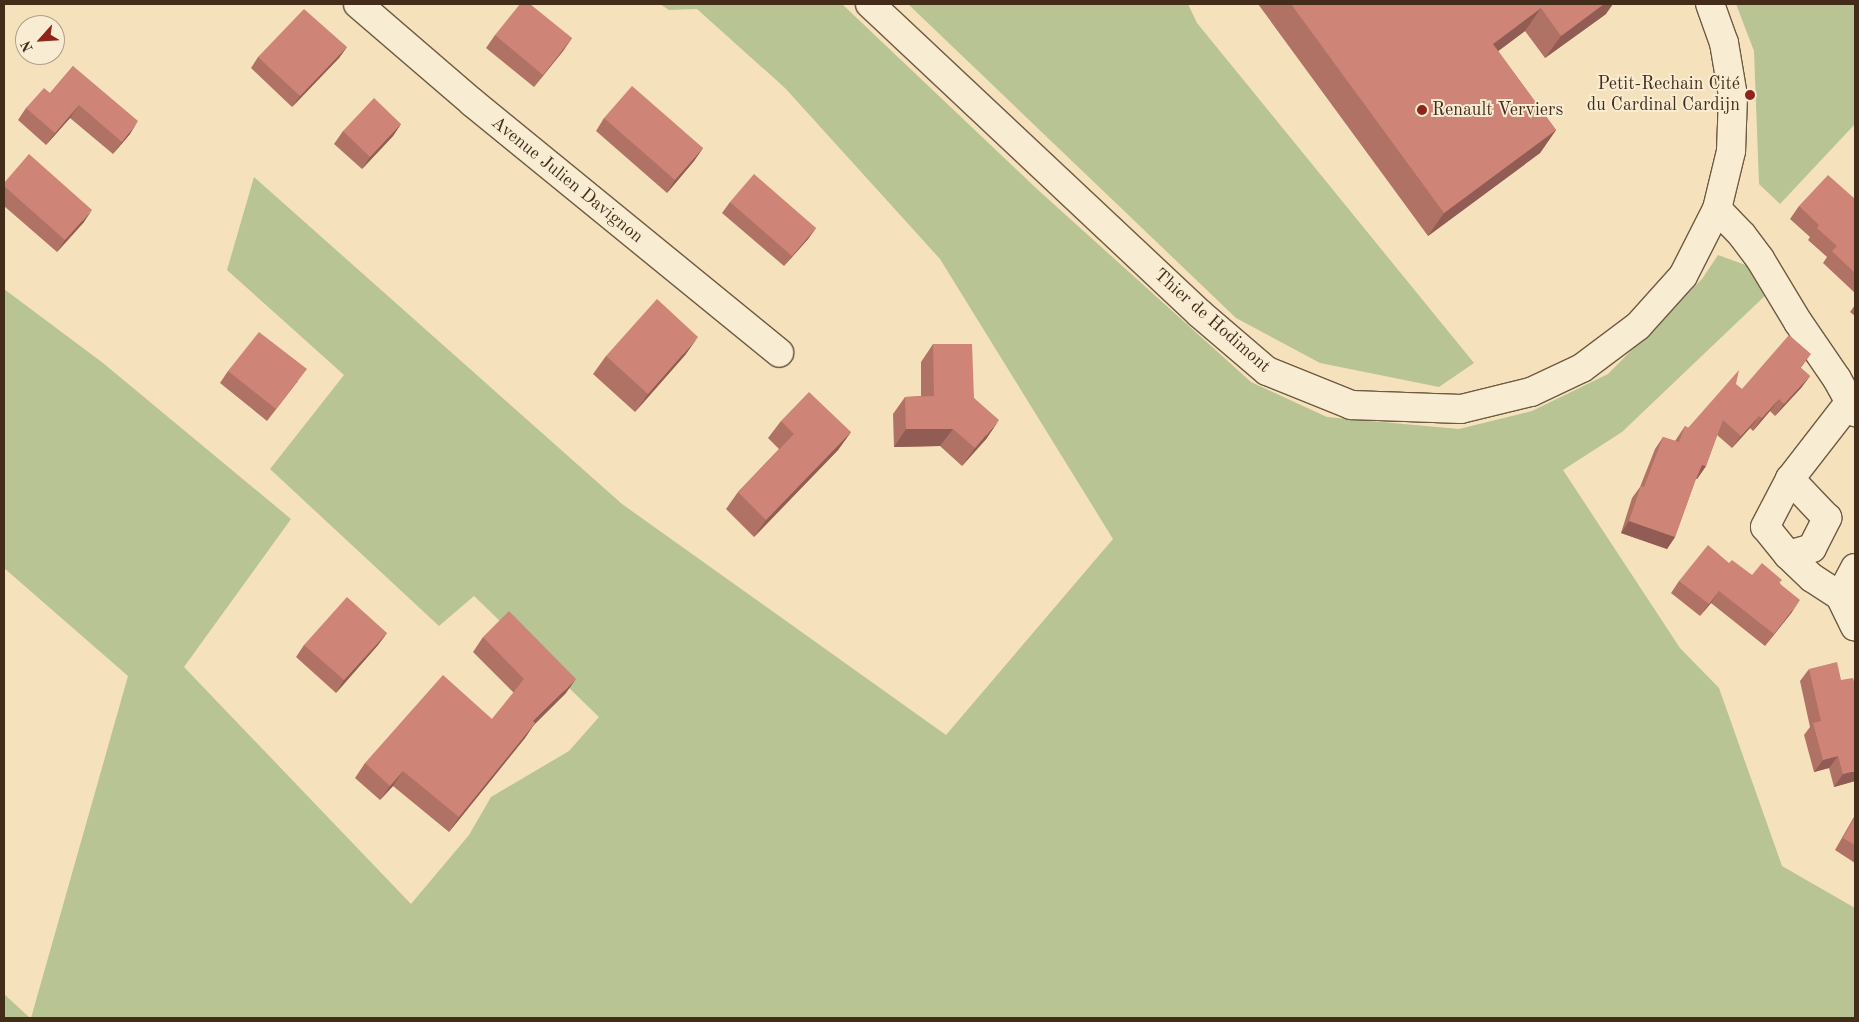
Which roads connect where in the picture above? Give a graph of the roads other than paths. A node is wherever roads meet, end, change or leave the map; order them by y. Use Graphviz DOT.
graph roads {
  1 [pos="358,4"];
  2 [pos="870,4"];
  3 [pos="1710,4"];
  4 [pos="1717,209"];
  5 [pos="778,353"];
  6 [pos="1852,408"];
  7 [pos="1790,480"];
  8 [pos="1788,555"];
  9 [pos="1855,568"];
  10 [pos="1840,596"];
  11 [pos="1855,627"];
  1 -- 5 [label="street, Avenue Julien Davignon"];
  2 -- 4 [label="street, Thier de Hodimont"];
  3 -- 4 [label="street, Thier de Hodimont"];
  4 -- 6 [label="street"];
  6 -- 7 [label="street"];
  7 -- 8 [label="street"];
  7 -- 8 [label="street"];
  8 -- 10 [label="street"];
  9 -- 10 [label="street"];
  10 -- 11 [label="street"];
}
